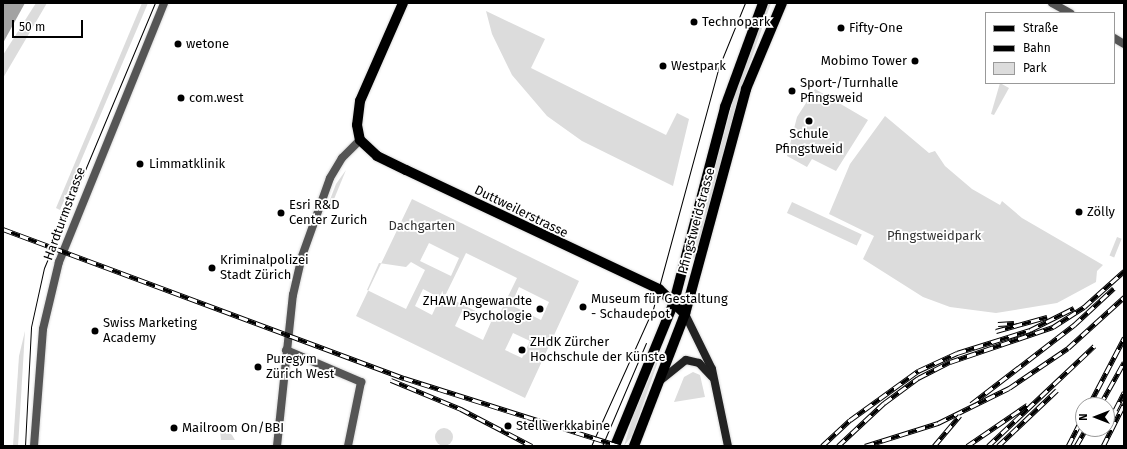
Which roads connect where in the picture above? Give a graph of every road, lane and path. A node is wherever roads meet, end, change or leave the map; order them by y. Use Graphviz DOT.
graph roads {
  1 [pos="164,3"];
  2 [pos="403,3"];
  3 [pos="763,3"];
  4 [pos="782,3"];
  5 [pos="1052,3"];
  6 [pos="1068,12"];
  7 [pos="1115,39"];
  8 [pos="1124,44"];
  9 [pos="360,140"];
  10 [pos="674,302"];
  11 [pos="685,314"];
  12 [pos="286,350"];
  13 [pos="661,380"];
  14 [pos="718,392"];
  15 [pos="34,446"];
  16 [pos="277,446"];
  17 [pos="348,446"];
  18 [pos="615,446"];
  19 [pos="634,446"];
  20 [pos="728,446"];
  1 -- 15 [label="street, Hardturmstrasse"];
  2 -- 9 [label="main road"];
  3 -- 10 [label="main road, Pfingstweidstrasse"];
  4 -- 11 [label="main road, Pfingstweidstrasse"];
  5 -- 6 [label="street"];
  7 -- 8 [label="street"];
  9 -- 10 [label="main road, Duttweilerstrasse"];
  9 -- 12 [label="street"];
  10 -- 11 [label="main road, Duttweilerstrasse"];
  10 -- 18 [label="main road, Pfingstweidstrasse"];
  11 -- 13 [label="main road, Pfingstweidstrasse"];
  11 -- 14 [label="street"];
  12 -- 16 [label="street"];
  12 -- 17 [label="street"];
  13 -- 14 [label="street"];
  13 -- 19 [label="main road, Pfingstweidstrasse"];
  14 -- 20 [label="street"];
}
